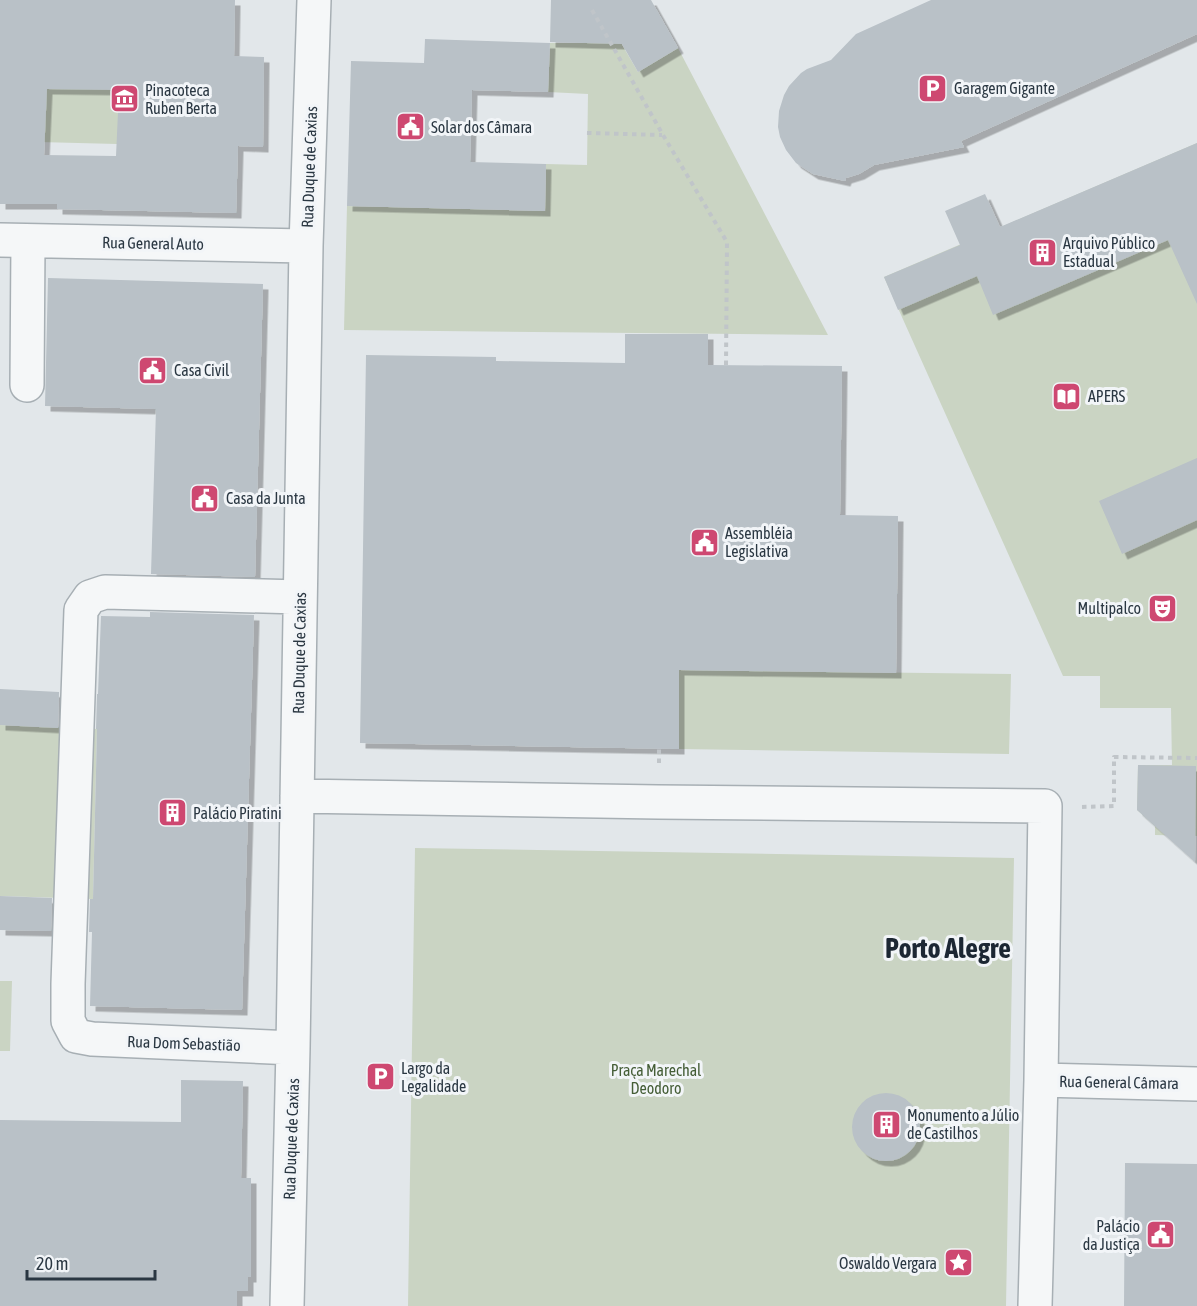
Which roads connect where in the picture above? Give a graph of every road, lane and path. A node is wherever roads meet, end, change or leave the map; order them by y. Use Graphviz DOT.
graph roads {
  1 [pos="314,0"];
  2 [pos="592,10"];
  3 [pos="587,133"];
  4 [pos="663,135"];
  5 [pos="14,241"];
  6 [pos="306,246"];
  7 [pos="726,365"];
  8 [pos="27,385"];
  9 [pos="300,597"];
  10 [pos="1197,758"];
  11 [pos="297,796"];
  12 [pos="1046,806"];
  13 [pos="293,1048"];
  14 [pos="1041,1080"];
  15 [pos="1197,1084"];
  16 [pos="286,1306"];
  17 [pos="1035,1306"];
  1 -- 6 [label="street, Rua Duque de Caxias"];
  2 -- 4 [label="path"];
  3 -- 4 [label="path"];
  4 -- 7 [label="path"];
  5 -- 6 [label="street, Rua General Auto"];
  5 -- 8 [label="street"];
  6 -- 9 [label="street, Rua Duque de Caxias"];
  9 -- 11 [label="street, Rua Duque de Caxias"];
  9 -- 13 [label="street, Rua Dom Sebastião"];
  10 -- 12 [label="path"];
  11 -- 12 [label="street"];
  11 -- 13 [label="street, Rua Duque de Caxias"];
  12 -- 14 [label="street"];
  13 -- 16 [label="street, Rua Duque de Caxias"];
  14 -- 15 [label="street, Rua General Câmara"];
  14 -- 17 [label="street"];
}
